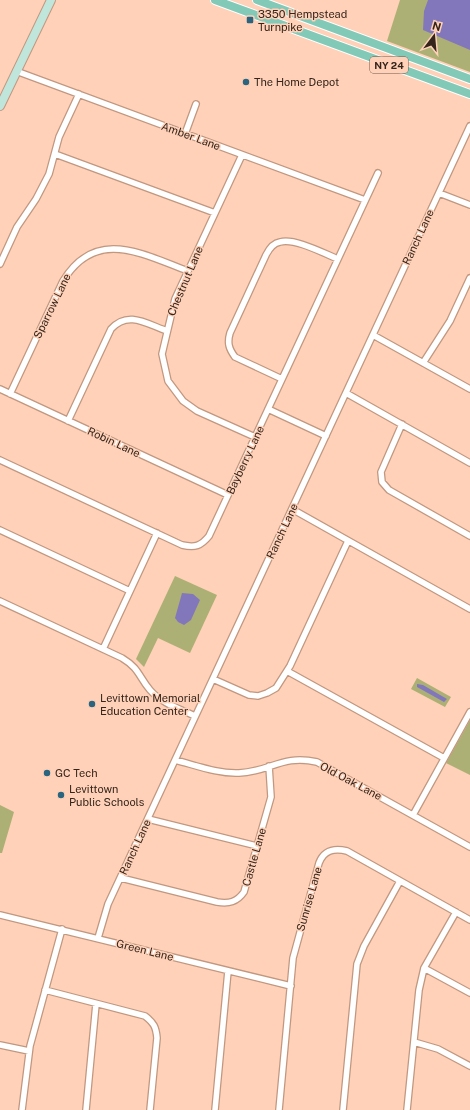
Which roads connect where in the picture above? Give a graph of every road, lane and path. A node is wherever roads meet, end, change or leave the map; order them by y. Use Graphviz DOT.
graph roads {
  1 [pos="51,0"];
  2 [pos="215,0"];
  3 [pos="257,0"];
  4 [pos="16,71"];
  5 [pos="470,79"];
  6 [pos="79,94"];
  7 [pos="470,94"];
  8 [pos="196,104"];
  9 [pos="0,106"];
  10 [pos="470,126"];
  11 [pos="185,134"];
  12 [pos="468,136"];
  13 [pos="54,154"];
  14 [pos="242,155"];
  15 [pos="378,172"];
  16 [pos="439,193"];
  17 [pos="365,200"];
  18 [pos="470,205"];
  19 [pos="215,213"];
  20 [pos="338,259"];
  21 [pos="0,264"];
  22 [pos="188,271"];
  23 [pos="470,278"];
  24 [pos="167,331"];
  25 [pos="373,335"];
  26 [pos="423,363"];
  27 [pos="282,379"];
  28 [pos="0,389"];
  29 [pos="470,389"];
  30 [pos="346,393"];
  31 [pos="10,394"];
  32 [pos="268,409"];
  33 [pos="68,421"];
  34 [pos="402,424"];
  35 [pos="326,436"];
  36 [pos="255,437"];
  37 [pos="0,460"];
  38 [pos="470,463"];
  39 [pos="228,495"];
  40 [pos="292,509"];
  41 [pos="0,530"];
  42 [pos="157,533"];
  43 [pos="470,536"];
  44 [pos="348,541"];
  45 [pos="130,591"];
  46 [pos="0,601"];
  47 [pos="470,609"];
  48 [pos="103,649"];
  49 [pos="287,671"];
  50 [pos="213,680"];
  51 [pos="470,712"];
  52 [pos="195,716"];
  53 [pos="444,758"];
  54 [pos="175,760"];
  55 [pos="269,766"];
  56 [pos="413,814"];
  57 [pos="148,819"];
  58 [pos="257,846"];
  59 [pos="470,847"];
  60 [pos="121,878"];
  61 [pos="400,881"];
  62 [pos="456,912"];
  63 [pos="0,915"];
  64 [pos="470,920"];
  65 [pos="62,929"];
  66 [pos="98,938"];
  67 [pos="424,968"];
  68 [pos="228,970"];
  69 [pos="290,986"];
  70 [pos="45,990"];
  71 [pos="470,993"];
  72 [pos="96,1004"];
  73 [pos="414,1042"];
  74 [pos="0,1045"];
  75 [pos="29,1051"];
  76 [pos="470,1066"];
  77 [pos="22,1110"];
  78 [pos="86,1110"];
  79 [pos="150,1110"];
  80 [pos="215,1110"];
  81 [pos="279,1110"];
  82 [pos="343,1110"];
  83 [pos="407,1110"];
  1 -- 4 [label="main road"];
  2 -- 7 [label="main road, NY 24"];
  3 -- 5 [label="main road, NY 24"];
  4 -- 6 [label="street, Amber Lane"];
  4 -- 9 [label="main road"];
  6 -- 11 [label="street, Amber Lane"];
  6 -- 13 [label="street"];
  8 -- 11 [label="street"];
  10 -- 12 [label="street, Ranch Lane"];
  11 -- 14 [label="street, Amber Lane"];
  12 -- 16 [label="street, Ranch Lane"];
  13 -- 19 [label="street"];
  13 -- 21 [label="street"];
  14 -- 17 [label="street, Amber Lane"];
  14 -- 19 [label="street, Chestnut Lane"];
  15 -- 17 [label="street, Bayberry Lane"];
  16 -- 18 [label="street"];
  16 -- 25 [label="street, Ranch Lane"];
  17 -- 20 [label="street, Bayberry Lane"];
  19 -- 22 [label="street, Chestnut Lane"];
  20 -- 27 [label="street, Bayberry Lane"];
  20 -- 27 [label="street"];
  22 -- 24 [label="street, Chestnut Lane"];
  22 -- 31 [label="street, Sparrow Lane"];
  23 -- 26 [label="street"];
  24 -- 33 [label="street"];
  24 -- 36 [label="street, Chestnut Lane"];
  25 -- 26 [label="street"];
  25 -- 30 [label="street, Ranch Lane"];
  26 -- 29 [label="street"];
  27 -- 32 [label="street, Bayberry Lane"];
  28 -- 31 [label="street, Robin Lane"];
  30 -- 34 [label="street"];
  30 -- 35 [label="street, Ranch Lane"];
  31 -- 33 [label="street, Robin Lane"];
  32 -- 35 [label="street"];
  32 -- 36 [label="street, Bayberry Lane"];
  33 -- 39 [label="street, Robin Lane"];
  34 -- 38 [label="street"];
  34 -- 43 [label="street"];
  35 -- 40 [label="street, Ranch Lane"];
  36 -- 39 [label="street, Bayberry Lane"];
  37 -- 42 [label="street, Bayberry Lane"];
  39 -- 42 [label="street, Bayberry Lane"];
  40 -- 44 [label="street"];
  40 -- 50 [label="street, Ranch Lane"];
  41 -- 45 [label="street"];
  42 -- 45 [label="street"];
  44 -- 47 [label="street"];
  44 -- 49 [label="street"];
  45 -- 48 [label="street"];
  46 -- 48 [label="street"];
  48 -- 52 [label="street"];
  49 -- 50 [label="street"];
  49 -- 53 [label="street"];
  50 -- 52 [label="street, Ranch Lane"];
  51 -- 53 [label="street"];
  52 -- 54 [label="street, Ranch Lane"];
  53 -- 56 [label="street"];
  54 -- 55 [label="street, Old Oak Lane"];
  54 -- 57 [label="street, Ranch Lane"];
  55 -- 56 [label="street, Old Oak Lane"];
  55 -- 58 [label="street, Castle Lane"];
  56 -- 59 [label="street, Old Oak Lane"];
  57 -- 58 [label="street"];
  57 -- 60 [label="street, Ranch Lane"];
  58 -- 60 [label="street, Castle Lane"];
  60 -- 66 [label="street, Ranch Lane"];
  61 -- 62 [label="street, Sunrise Lane"];
  61 -- 69 [label="street, Sunrise Lane"];
  61 -- 82 [label="street"];
  62 -- 64 [label="street, Sunrise Lane"];
  62 -- 67 [label="street"];
  63 -- 65 [label="street, Green Lane"];
  65 -- 66 [label="street, Green Lane"];
  65 -- 70 [label="street"];
  66 -- 68 [label="street, Green Lane"];
  67 -- 71 [label="street"];
  67 -- 73 [label="street"];
  68 -- 69 [label="street, Green Lane"];
  68 -- 80 [label="street"];
  69 -- 81 [label="street, Sunrise Lane"];
  70 -- 72 [label="street"];
  70 -- 75 [label="street"];
  72 -- 78 [label="street"];
  72 -- 79 [label="street"];
  73 -- 76 [label="street"];
  73 -- 83 [label="street"];
  74 -- 75 [label="street"];
  75 -- 77 [label="street"];
}
